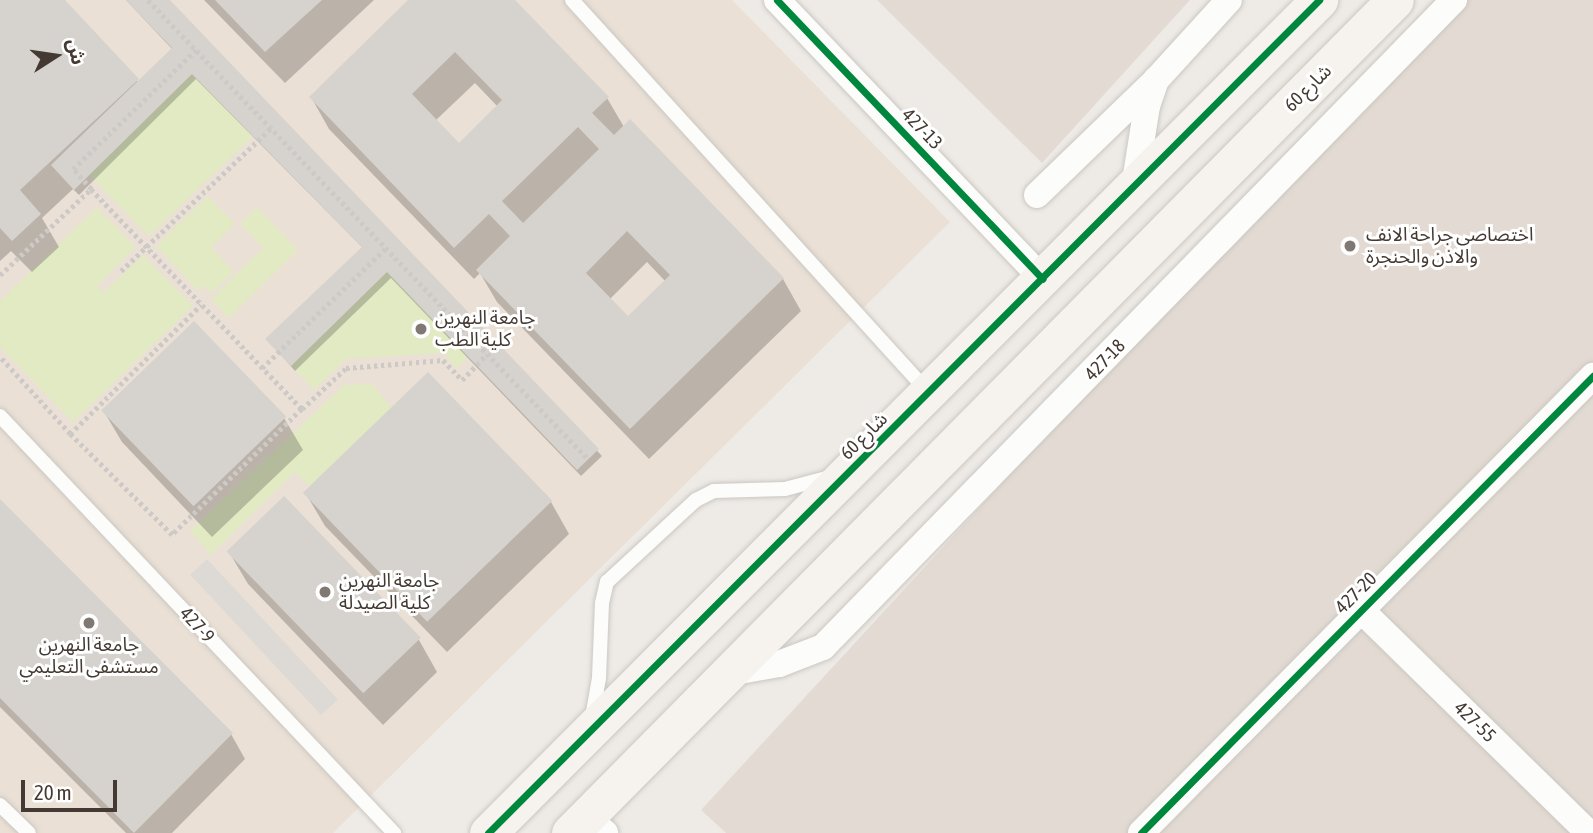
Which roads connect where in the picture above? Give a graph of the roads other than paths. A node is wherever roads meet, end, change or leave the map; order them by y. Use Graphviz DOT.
graph roads {
  1 [pos="572,0"];
  2 [pos="778,0"];
  3 [pos="1229,0"];
  4 [pos="1319,0"];
  5 [pos="1395,0"];
  6 [pos="1454,0"];
  7 [pos="1156,80"];
  8 [pos="1134,189"];
  9 [pos="1037,195"];
  10 [pos="1043,279"];
  11 [pos="1590,386"];
  12 [pos="930,394"];
  13 [pos="0,416"];
  14 [pos="852,471"];
  15 [pos="1361,610"];
  16 [pos="728,673"];
  17 [pos="589,733"];
  18 [pos="0,805"];
  19 [pos="587,828"];
  20 [pos="29,833"];
  21 [pos="394,833"];
  22 [pos="488,833"];
  23 [pos="1141,833"];
  24 [pos="1589,833"];
  1 -- 12 [label="lane"];
  2 -- 10 [label="street, 427-13"];
  3 -- 7 [label="street"];
  4 -- 8 [label="street, شارع 60"];
  5 -- 16 [label="street, شارع 60"];
  6 -- 16 [label="street, 427-18"];
  7 -- 8 [label="street"];
  7 -- 9 [label="street"];
  8 -- 10 [label="street, شارع 60"];
  10 -- 12 [label="street, شارع 60"];
  11 -- 15 [label="street, 427-20"];
  12 -- 14 [label="street, شارع 60"];
  13 -- 21 [label="lane, 427-9"];
  14 -- 17 [label="street, شارع 60"];
  14 -- 17 [label="lane"];
  15 -- 23 [label="street, 427-20"];
  15 -- 24 [label="street, 427-55"];
  16 -- 19 [label="street, شارع 60"];
  17 -- 22 [label="street, شارع 60"];
  18 -- 20 [label="lane"];
}
